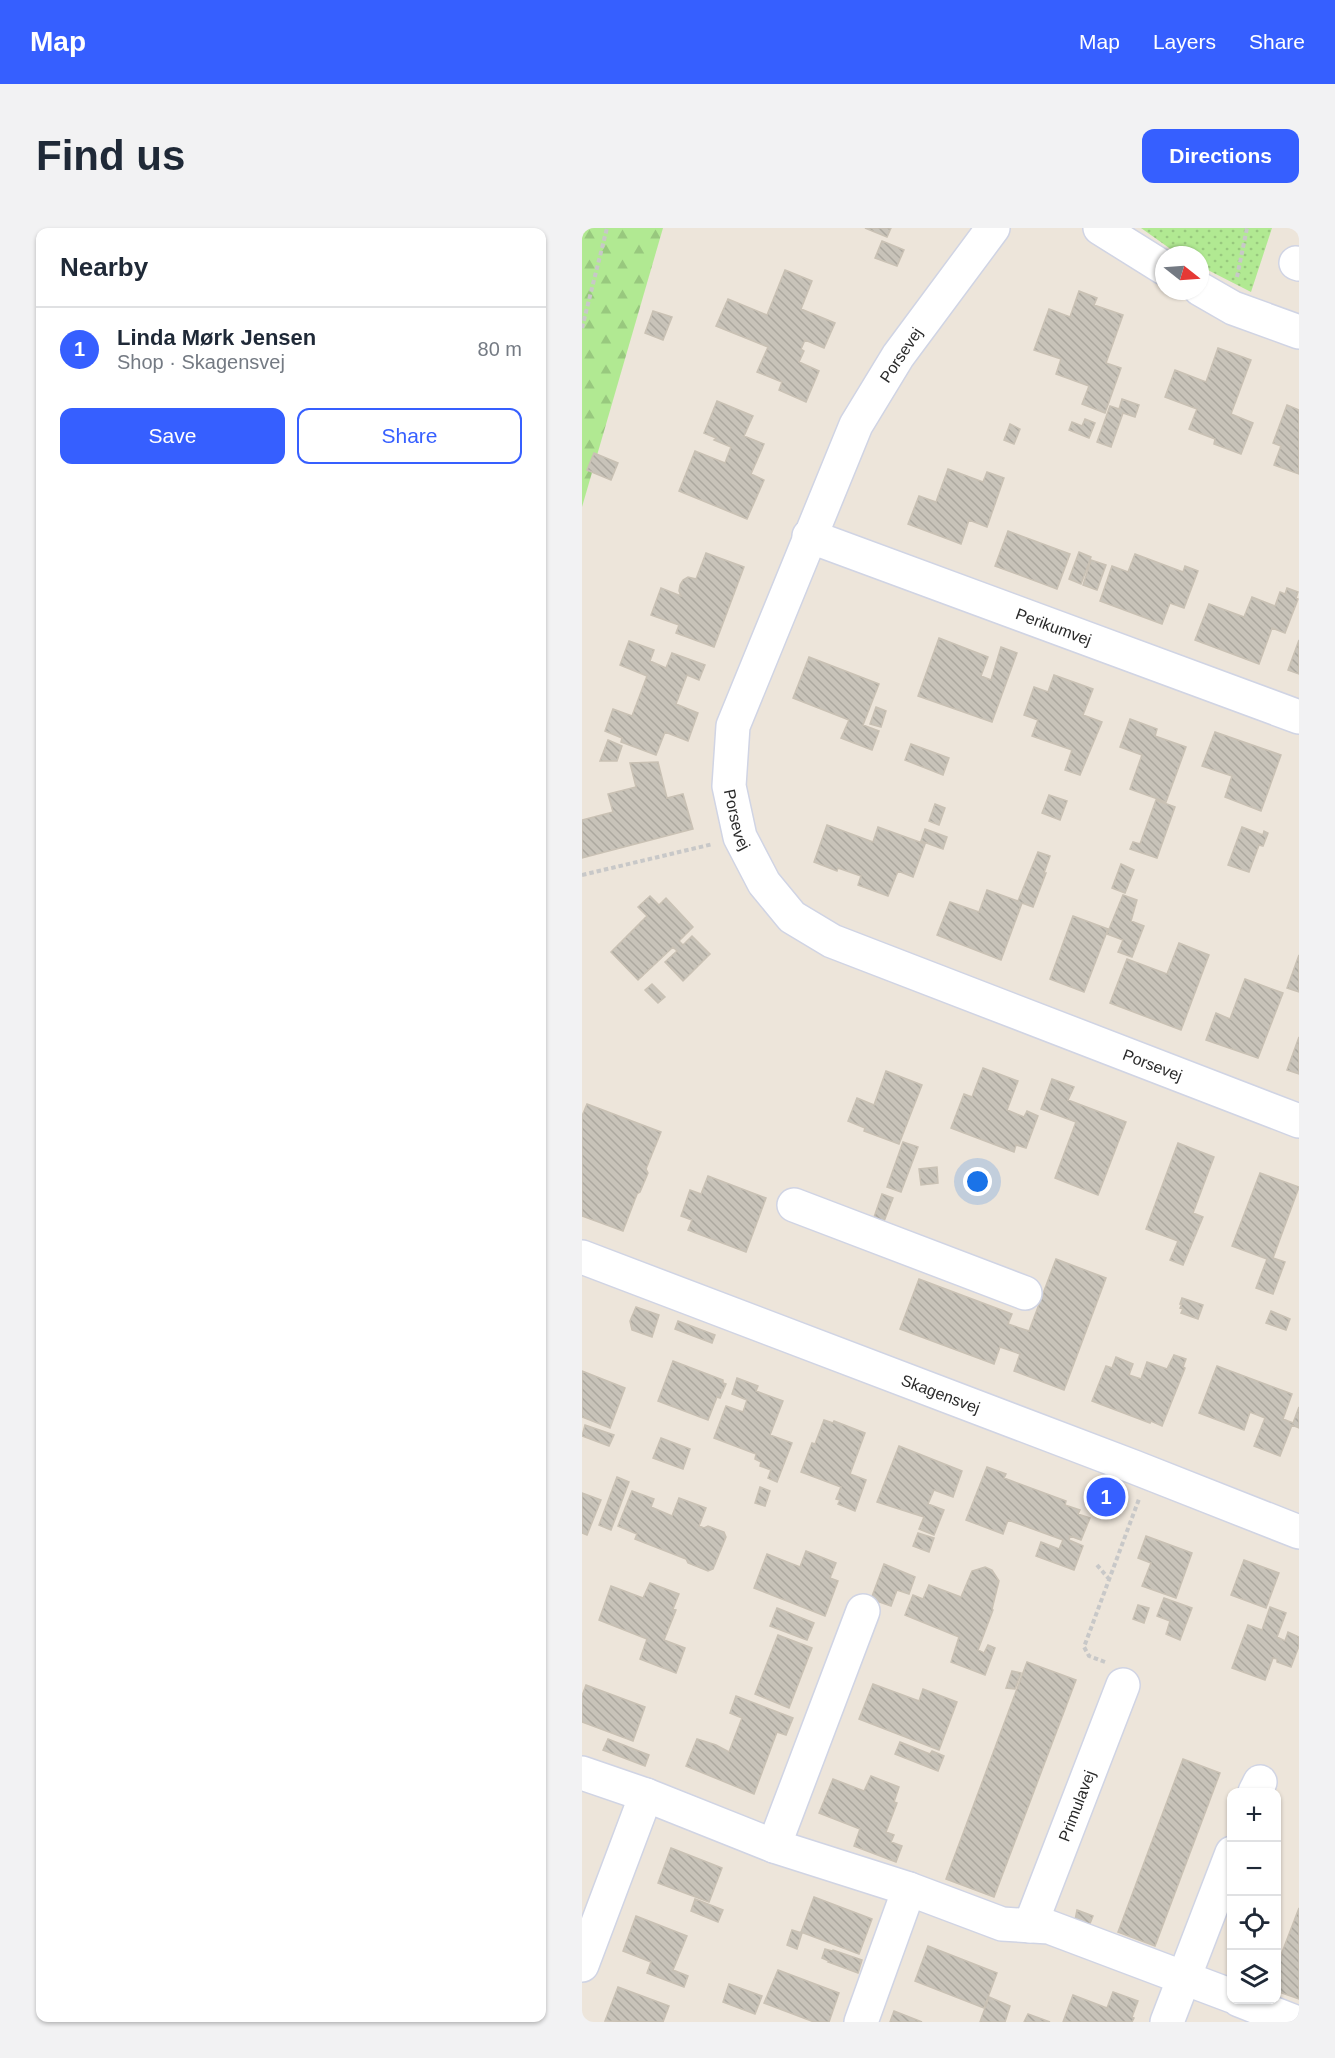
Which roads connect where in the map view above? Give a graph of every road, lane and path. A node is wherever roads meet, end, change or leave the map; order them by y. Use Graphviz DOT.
graph roads {
  1 [pos="606,228"];
  2 [pos="993,228"];
  3 [pos="1101,228"];
  4 [pos="1247,228"];
  5 [pos="1155,262"];
  6 [pos="1209,294"];
  7 [pos="1233,308"];
  8 [pos="582,328"];
  9 [pos="1299,332"];
  10 [pos="809,536"];
  11 [pos="1299,717"];
  12 [pos="740,837"];
  13 [pos="582,875"];
  14 [pos="1299,1121"];
  15 [pos="794,1205"];
  16 [pos="582,1257"];
  17 [pos="1025,1293"];
  18 [pos="1299,1532"];
  19 [pos="1097,1566"];
  20 [pos="1109,1579"];
  21 [pos="863,1611"];
  22 [pos="1123,1685"];
  23 [pos="582,1773"];
  24 [pos="646,1795"];
  25 [pos="774,1846"];
  26 [pos="1227,1867"];
  27 [pos="909,1889"];
  28 [pos="1030,1926"];
  29 [pos="582,1965"];
  30 [pos="1183,1977"];
  31 [pos="1227,1994"];
  32 [pos="1249,2004"];
  33 [pos="861,2022"];
  34 [pos="1167,2022"];
  35 [pos="1295,2022"];
  1 -- 8 [label="path"];
  2 -- 10 [label="street, Porsevej"];
  3 -- 5 [label="street"];
  4 -- 7 [label="path"];
  6 -- 7 [label="street"];
  7 -- 9 [label="street"];
  10 -- 11 [label="street, Perikumvej"];
  10 -- 12 [label="street, Porsevej"];
  12 -- 13 [label="path"];
  12 -- 14 [label="street, Porsevej"];
  15 -- 17 [label="street"];
  16 -- 18 [label="street, Skagensvej"];
  19 -- 20 [label="path"];
  21 -- 25 [label="street"];
  22 -- 28 [label="street, Primulavej"];
  23 -- 24 [label="street"];
  24 -- 25 [label="street"];
  24 -- 29 [label="street"];
  25 -- 27 [label="street"];
  26 -- 30 [label="street"];
  27 -- 28 [label="street"];
  27 -- 33 [label="street"];
  28 -- 30 [label="street"];
  30 -- 31 [label="street"];
  30 -- 34 [label="street"];
  32 -- 35 [label="street"];
}
